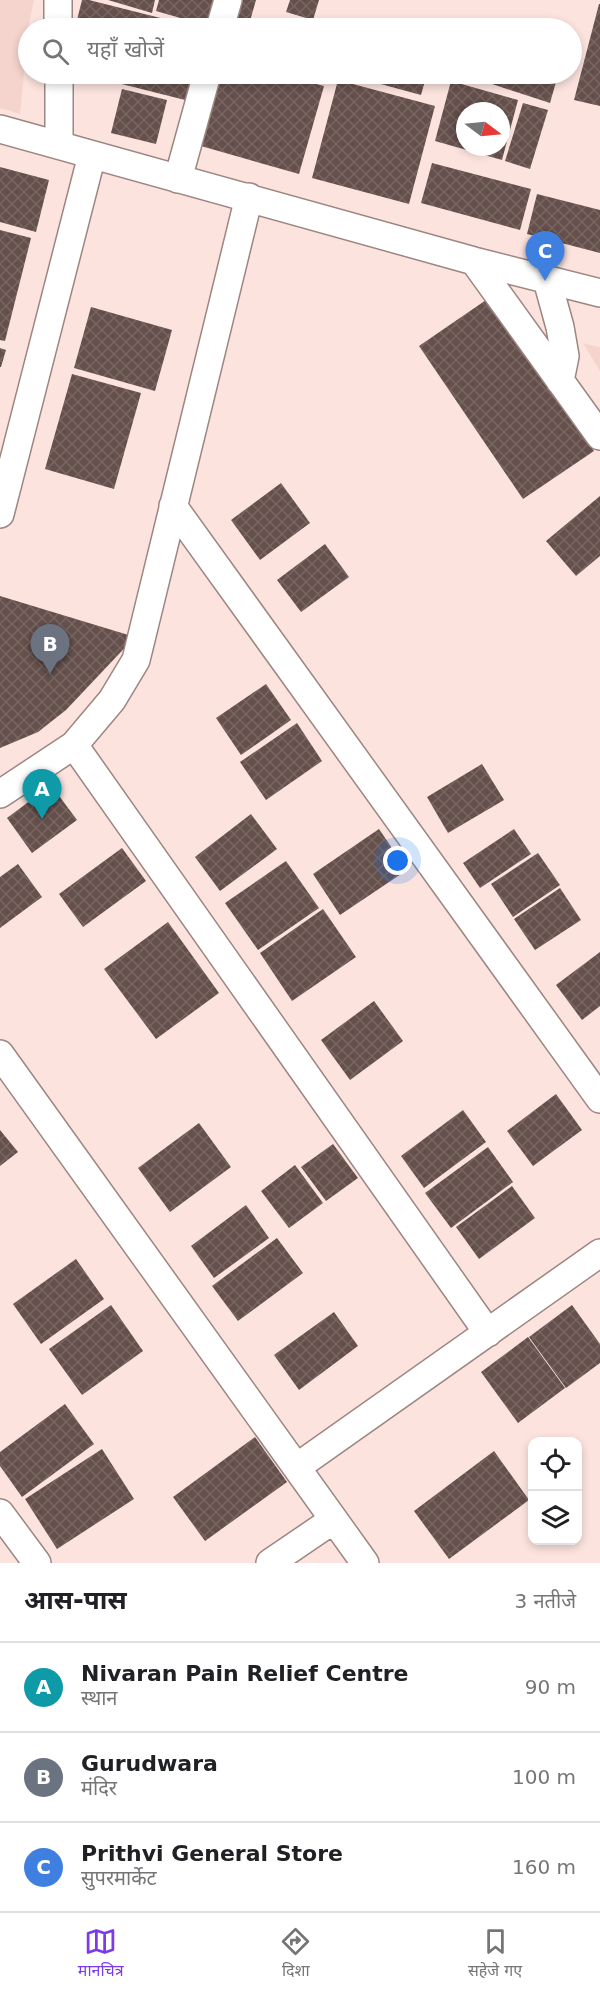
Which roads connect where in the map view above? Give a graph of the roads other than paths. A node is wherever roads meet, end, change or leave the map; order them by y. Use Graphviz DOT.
graph roads {
  1 [pos="58,0"];
  2 [pos="228,0"];
  3 [pos="58,18"];
  4 [pos="223,18"];
  5 [pos="58,84"];
  6 [pos="204,84"];
  7 [pos="0,129"];
  8 [pos="59,145"];
  9 [pos="92,155"];
  10 [pos="178,178"];
  11 [pos="249,197"];
  12 [pos="474,261"];
  13 [pos="547,280"];
  14 [pos="600,294"];
  15 [pos="560,381"];
  16 [pos="600,436"];
  17 [pos="173,506"];
  18 [pos="0,514"];
  19 [pos="74,745"];
  20 [pos="0,794"];
  21 [pos="0,1054"];
  22 [pos="600,1099"];
  23 [pos="596,1266"];
  24 [pos="488,1333"];
  25 [pos="297,1467"];
  26 [pos="0,1513"];
  27 [pos="333,1520"];
  28 [pos="37,1563"];
  29 [pos="270,1563"];
  30 [pos="365,1563"];
  1 -- 3 [label="street"];
  2 -- 4 [label="street"];
  5 -- 8 [label="street"];
  6 -- 10 [label="street"];
  7 -- 8 [label="street"];
  8 -- 9 [label="street"];
  9 -- 10 [label="street"];
  9 -- 18 [label="street"];
  10 -- 11 [label="street"];
  11 -- 12 [label="street"];
  11 -- 17 [label="street"];
  12 -- 13 [label="street"];
  12 -- 15 [label="street"];
  13 -- 14 [label="street"];
  13 -- 15 [label="street"];
  15 -- 16 [label="street"];
  17 -- 19 [label="street"];
  17 -- 22 [label="street"];
  19 -- 20 [label="street"];
  19 -- 24 [label="street"];
  21 -- 25 [label="street"];
  23 -- 24 [label="street"];
  24 -- 25 [label="street"];
  25 -- 27 [label="street"];
  26 -- 28 [label="street"];
  27 -- 29 [label="street"];
  27 -- 30 [label="street"];
}
